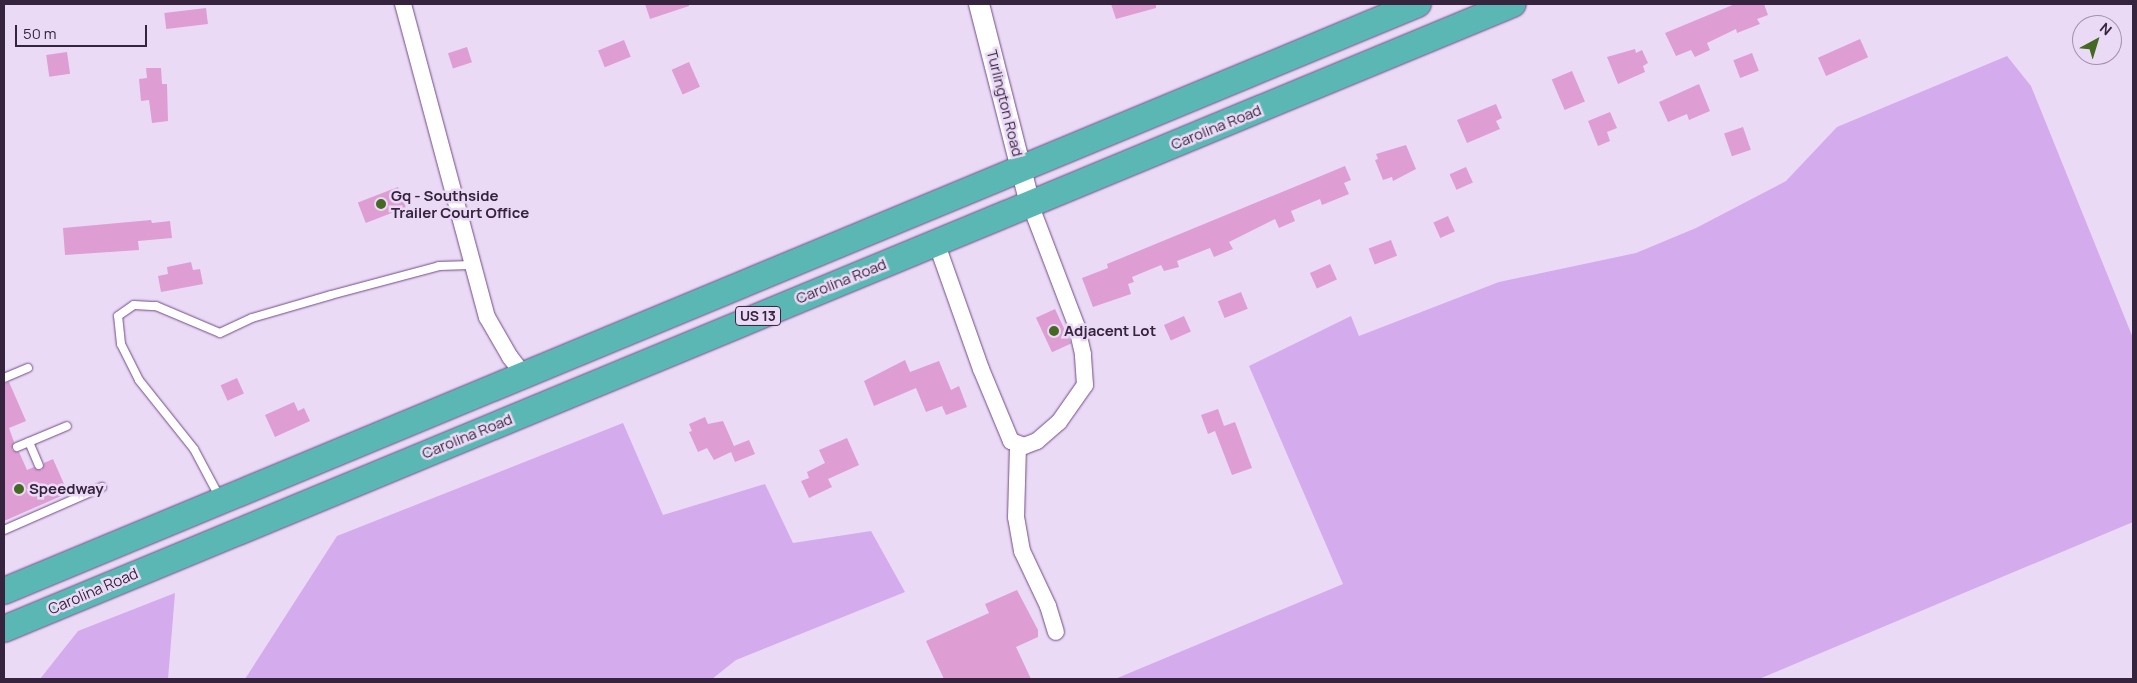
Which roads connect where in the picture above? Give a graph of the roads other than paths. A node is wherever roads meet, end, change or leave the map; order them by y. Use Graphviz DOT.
graph roads {
  1 [pos="403,4"];
  2 [pos="979,4"];
  3 [pos="1418,4"];
  4 [pos="1514,4"];
  5 [pos="1022,168"];
  6 [pos="1030,204"];
  7 [pos="936,242"];
  8 [pos="471,265"];
  9 [pos="28,368"];
  10 [pos="524,375"];
  11 [pos="4,378"];
  12 [pos="67,426"];
  13 [pos="29,442"];
  14 [pos="1018,446"];
  15 [pos="17,447"];
  16 [pos="39,465"];
  17 [pos="102,487"];
  18 [pos="221,500"];
  19 [pos="4,530"];
  20 [pos="4,590"];
  21 [pos="4,630"];
  22 [pos="1056,632"];
  1 -- 8 [label="street"];
  2 -- 5 [label="street, Turlington Road"];
  3 -- 5 [label="highway, US 13"];
  4 -- 6 [label="highway, Carolina Road / US 13"];
  5 -- 6 [label="street, Turlington Road"];
  5 -- 10 [label="highway, US 13"];
  6 -- 7 [label="highway, Carolina Road / US 13"];
  6 -- 14 [label="street"];
  7 -- 14 [label="street"];
  7 -- 21 [label="highway, Carolina Road / US 13"];
  8 -- 10 [label="street"];
  8 -- 18 [label="lane"];
  9 -- 11 [label="lane"];
  10 -- 18 [label="highway, US 13"];
  12 -- 13 [label="lane"];
  13 -- 15 [label="lane"];
  13 -- 16 [label="lane"];
  14 -- 22 [label="street"];
  17 -- 19 [label="lane"];
  18 -- 20 [label="highway, US 13"];
}
